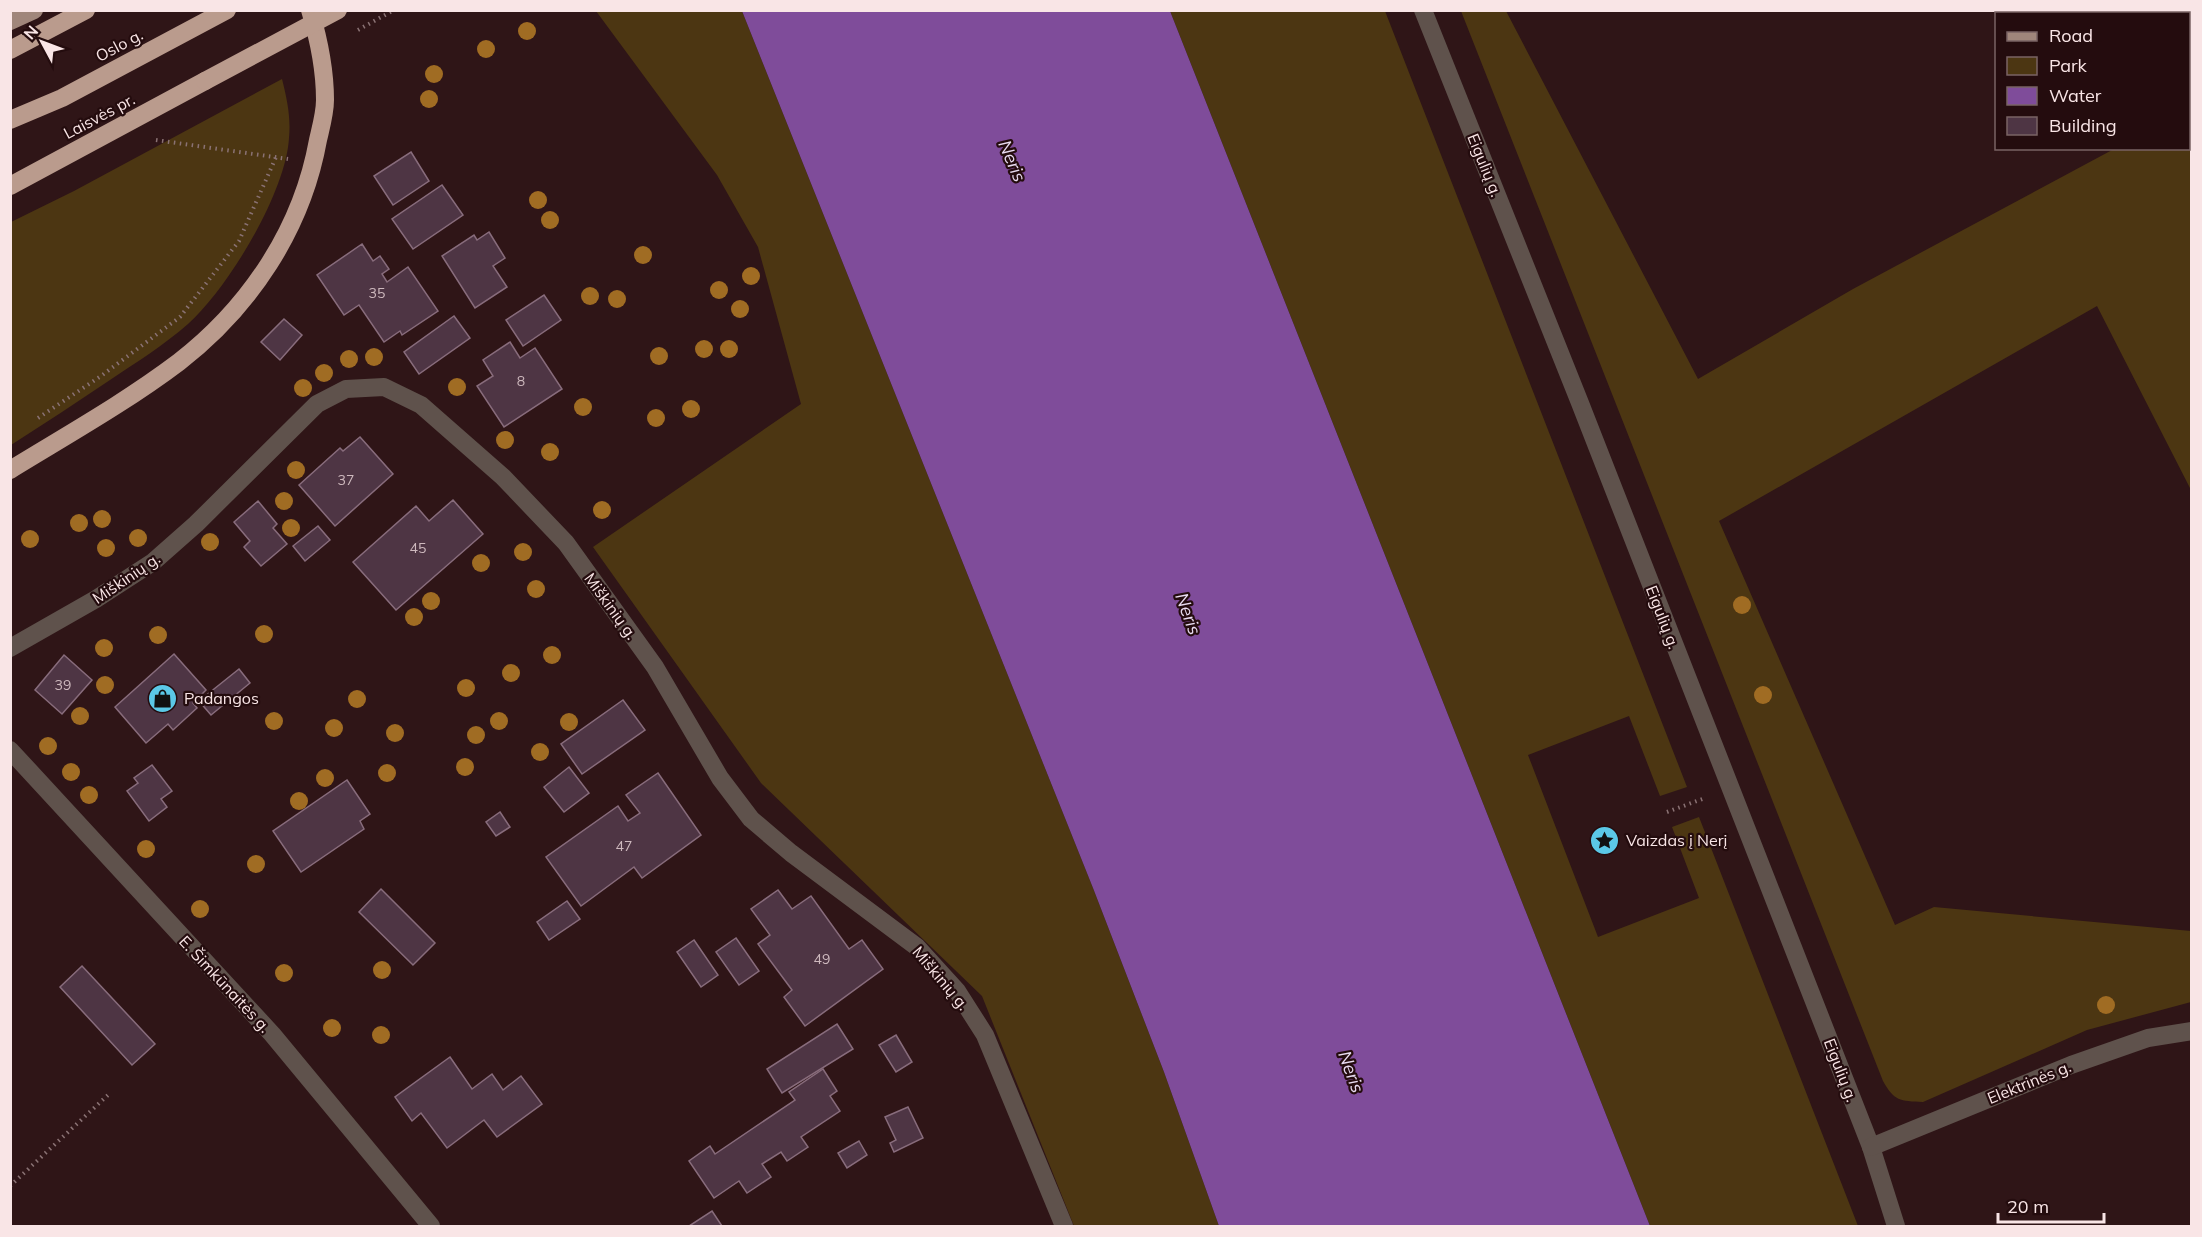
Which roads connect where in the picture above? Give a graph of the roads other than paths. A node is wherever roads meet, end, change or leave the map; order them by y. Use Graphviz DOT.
graph roads {
  1 [pos="34,10"];
  2 [pos="86,10"];
  3 [pos="227,10"];
  4 [pos="310,10"];
  5 [pos="338,10"];
  6 [pos="1423,10"];
  7 [pos="10,21"];
  8 [pos="10,50"];
  9 [pos="62,98"];
  10 [pos="10,120"];
  11 [pos="10,132"];
  12 [pos="10,186"];
  13 [pos="10,470"];
  14 [pos="10,648"];
  15 [pos="10,750"];
  16 [pos="2192,1031"];
  17 [pos="1871,1148"];
  18 [pos="431,1227"];
  19 [pos="1064,1227"];
  20 [pos="1896,1227"];
  1 -- 7 [label="main road"];
  2 -- 8 [label="highway"];
  3 -- 9 [label="highway, Oslo g."];
  4 -- 13 [label="highway"];
  5 -- 12 [label="highway, Laisvės pr., bridge"];
  6 -- 17 [label="street, Eigulių g."];
  9 -- 10 [label="highway, Oslo g."];
  9 -- 11 [label="highway"];
  14 -- 19 [label="street, Miškinių g."];
  15 -- 18 [label="street, E. Šimkūnaitės g."];
  16 -- 17 [label="street, Elektrinės g."];
  17 -- 20 [label="street, Eigulių g."];
}
